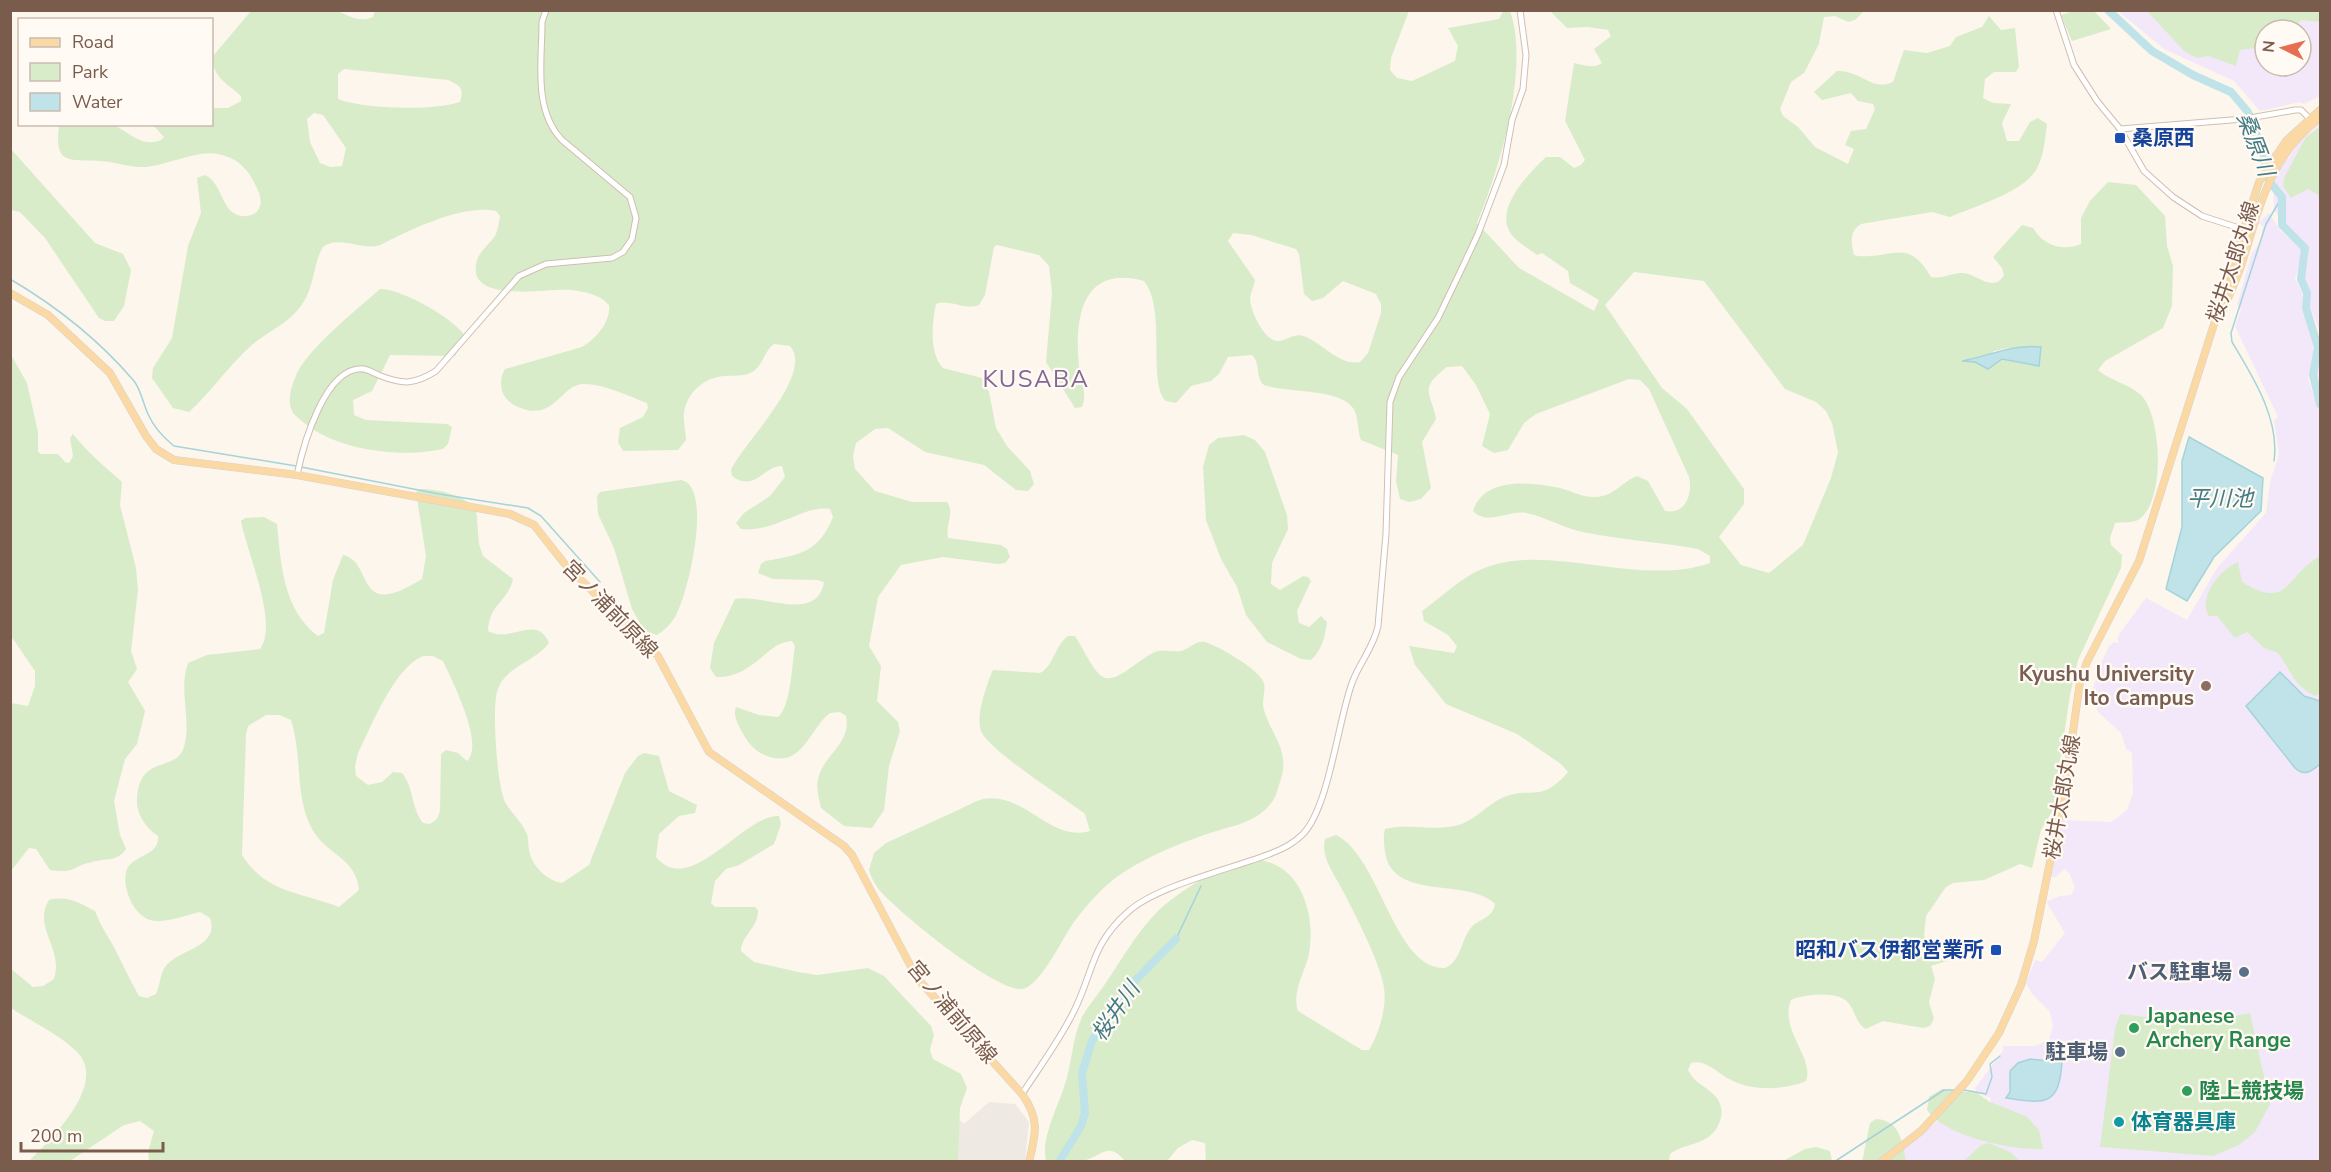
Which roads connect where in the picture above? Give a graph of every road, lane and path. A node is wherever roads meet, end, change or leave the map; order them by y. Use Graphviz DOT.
graph roads {
  1 [pos="546,10"];
  2 [pos="1520,10"];
  3 [pos="2055,10"];
  4 [pos="2320,110"];
  5 [pos="2309,118"];
  6 [pos="2320,118"];
  7 [pos="2120,129"];
  8 [pos="2247,230"];
  9 [pos="10,293"];
  10 [pos="297,475"];
  11 [pos="1022,1094"];
  12 [pos="1029,1161"];
  13 [pos="1881,1161"];
  1 -- 10 [label="street"];
  2 -- 11 [label="street"];
  3 -- 7 [label="street"];
  4 -- 5 [label="main road, 桜井太郎丸線"];
  5 -- 7 [label="street"];
  5 -- 8 [label="main road, 桜井太郎丸線"];
  6 -- 8 [label="main road, 桜井太郎丸線"];
  7 -- 8 [label="street"];
  8 -- 13 [label="main road, 桜井太郎丸線"];
  9 -- 10 [label="main road, 宮ノ浦前原線"];
  10 -- 11 [label="main road, 宮ノ浦前原線"];
  11 -- 12 [label="main road, 宮ノ浦前原線"];
}
